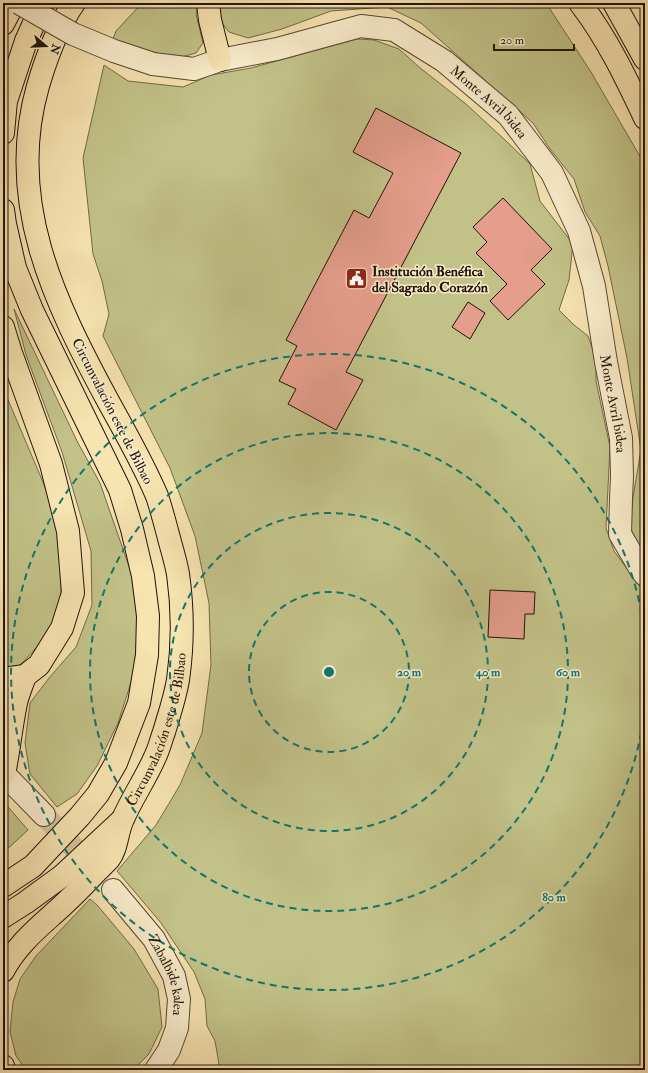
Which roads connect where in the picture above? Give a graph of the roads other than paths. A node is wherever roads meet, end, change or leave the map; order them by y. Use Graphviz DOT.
graph roads {
  1 [pos="14,3"];
  2 [pos="19,3"];
  3 [pos="43,3"];
  4 [pos="74,3"];
  5 [pos="208,3"];
  6 [pos="580,3"];
  7 [pos="614,3"];
  8 [pos="3,24"];
  9 [pos="645,59"];
  10 [pos="220,60"];
  11 [pos="645,118"];
  12 [pos="3,133"];
  13 [pos="3,210"];
  14 [pos="3,327"];
  15 [pos="645,575"];
  16 [pos="25,676"];
  17 [pos="3,679"];
  18 [pos="3,774"];
  19 [pos="44,814"];
  20 [pos="122,820"];
  21 [pos="3,886"];
  22 [pos="113,890"];
  23 [pos="3,917"];
  24 [pos="3,971"];
  25 [pos="3,1066"];
  26 [pos="4,1070"];
  27 [pos="156,1070"];
  1 -- 8 [label="main road"];
  2 -- 10 [label="street, Monte Avril bidea, bridge"];
  3 -- 12 [label="main road"];
  4 -- 20 [label="main road, Circunvalación este de Bilbao"];
  5 -- 10 [label="main road"];
  6 -- 11 [label="main road"];
  7 -- 9 [label="main road"];
  10 -- 15 [label="street, Monte Avril bidea"];
  13 -- 21 [label="main road, Circunvalación este de Bilbao"];
  14 -- 16 [label="main road"];
  16 -- 17 [label="main road"];
  16 -- 18 [label="main road"];
  18 -- 19 [label="street"];
  20 -- 23 [label="main road"];
  20 -- 24 [label="main road"];
  22 -- 27 [label="street, Zabalbide kalea"];
  25 -- 26 [label="main road"];
}
